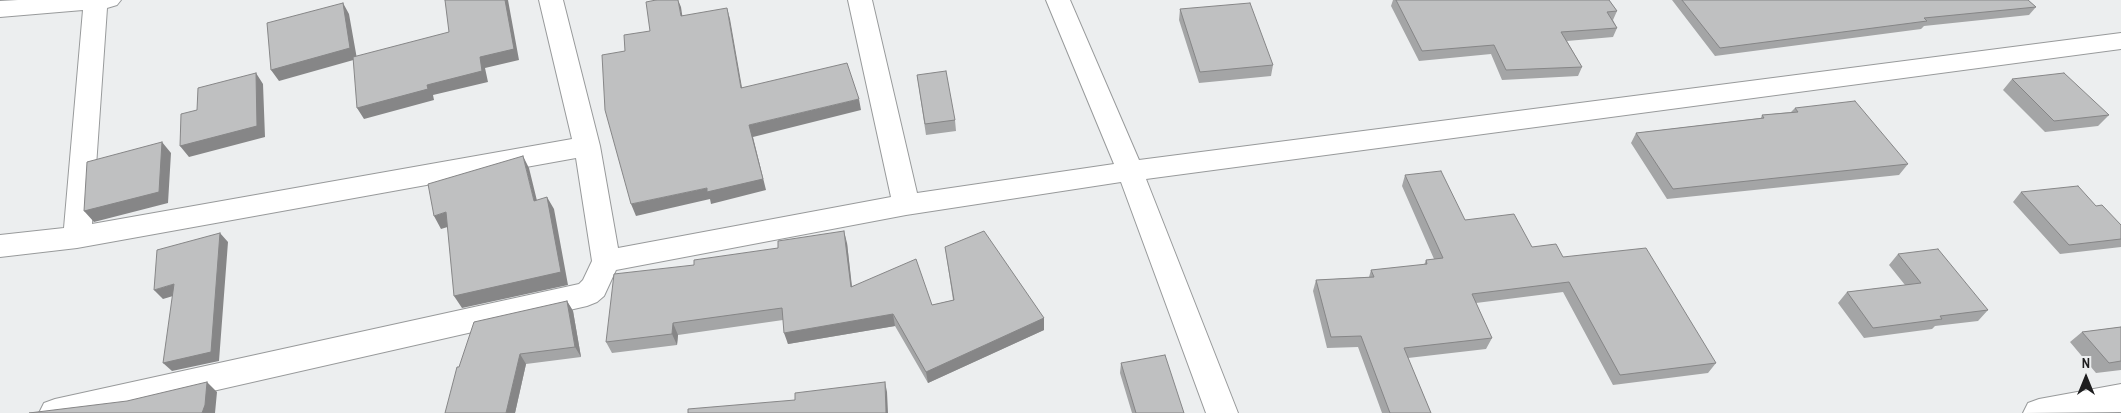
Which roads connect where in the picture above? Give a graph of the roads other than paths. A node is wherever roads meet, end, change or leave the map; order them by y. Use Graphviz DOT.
graph roads {
  1 [pos="551,0"];
  2 [pos="860,0"];
  3 [pos="1058,0"];
  4 [pos="100,1"];
  5 [pos="0,9"];
  6 [pos="2121,41"];
  7 [pos="587,146"];
  8 [pos="1130,171"];
  9 [pos="906,205"];
  10 [pos="77,237"];
  11 [pos="0,246"];
  12 [pos="606,261"];
  13 [pos="2121,398"];
  14 [pos="55,413"];
  15 [pos="1222,413"];
  16 [pos="2039,413"];
  1 -- 7 [label="street"];
  2 -- 9 [label="street"];
  3 -- 8 [label="street"];
  4 -- 5 [label="street"];
  4 -- 10 [label="street"];
  6 -- 8 [label="street"];
  7 -- 10 [label="street"];
  7 -- 12 [label="street"];
  8 -- 9 [label="street"];
  8 -- 15 [label="street"];
  9 -- 12 [label="street"];
  10 -- 11 [label="street"];
  12 -- 14 [label="street"];
  13 -- 16 [label="street"];
}
